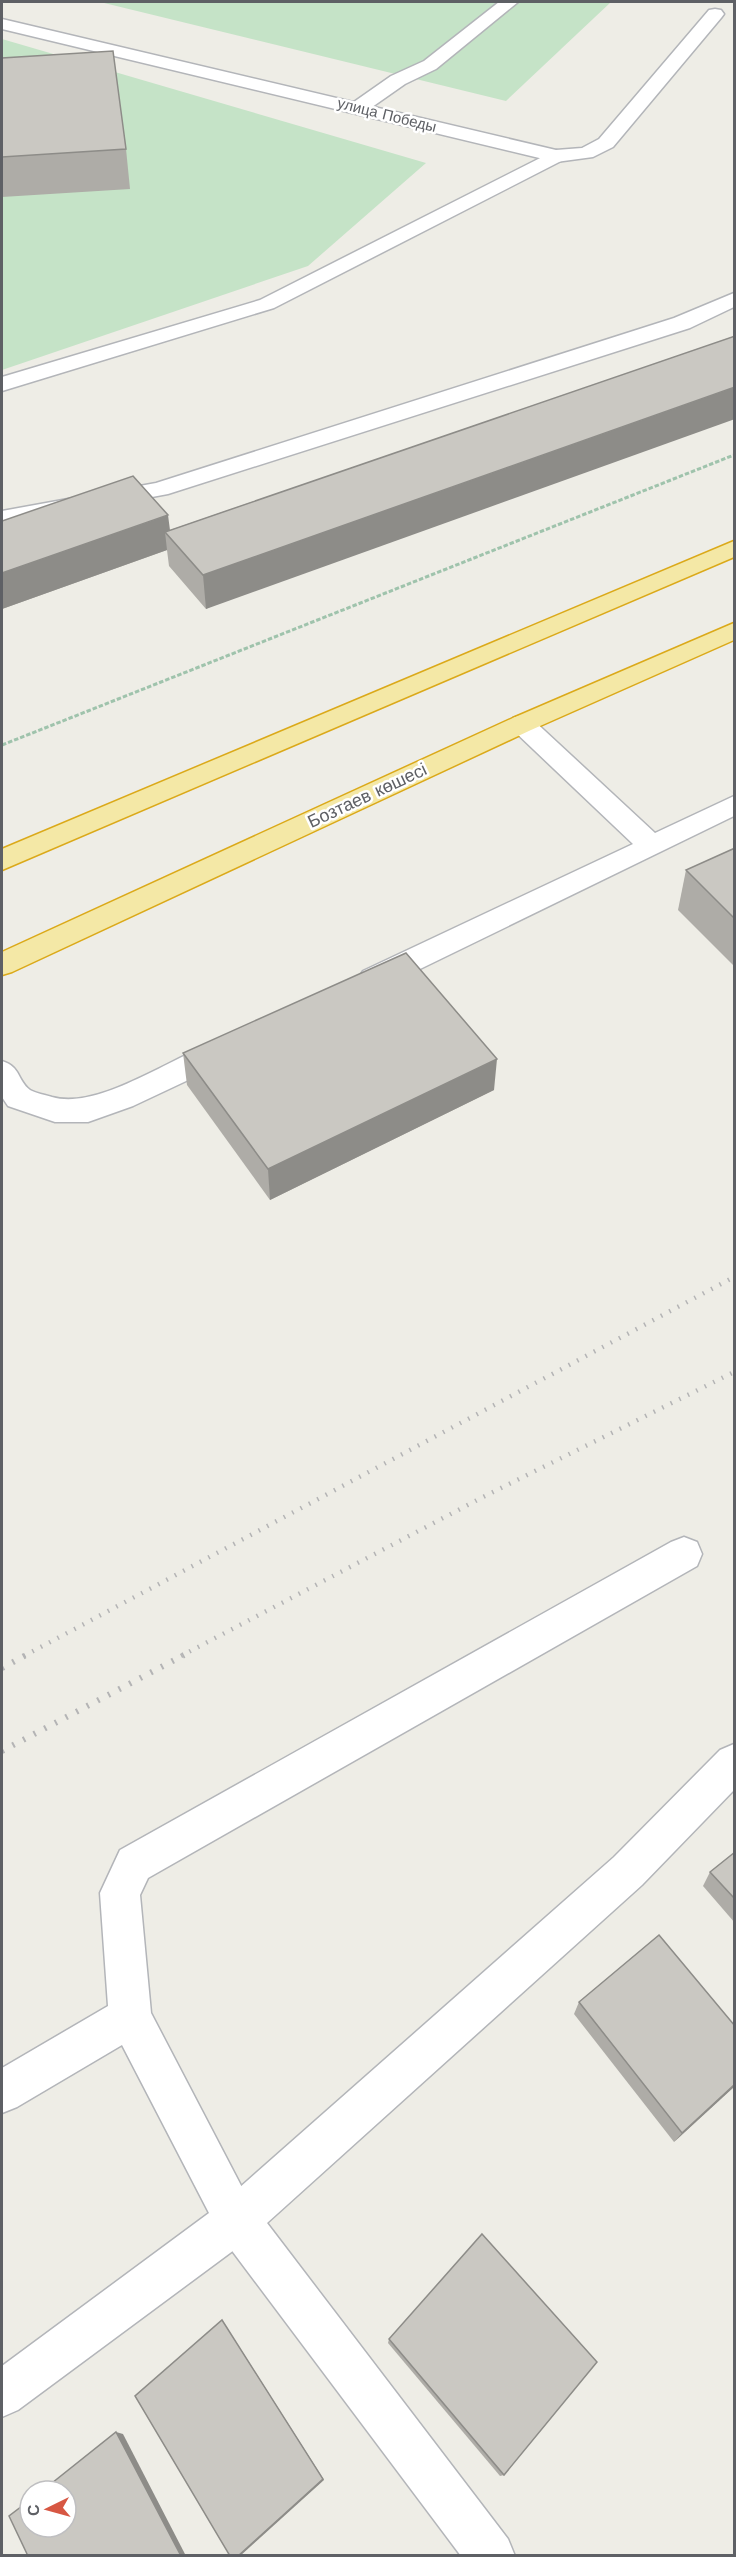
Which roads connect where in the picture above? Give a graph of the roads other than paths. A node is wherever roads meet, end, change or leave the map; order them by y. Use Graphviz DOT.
graph roads {
  1 [pos="509,2"];
  2 [pos="720,8"];
  3 [pos="2,24"];
  4 [pos="735,26"];
  5 [pos="358,108"];
  6 [pos="556,156"];
  7 [pos="735,298"];
  8 [pos="2,384"];
  9 [pos="2,518"];
  10 [pos="735,549"];
  11 [pos="735,631"];
  12 [pos="522,724"];
  13 [pos="735,805"];
  14 [pos="652,846"];
  15 [pos="2,860"];
  16 [pos="2,964"];
  17 [pos="349,990"];
  18 [pos="252,1037"];
  19 [pos="2,1073"];
  20 [pos="684,1554"];
  21 [pos="735,1763"];
  22 [pos="130,2017"];
  23 [pos="2,2092"];
  24 [pos="237,2220"];
  25 [pos="2,2394"];
  26 [pos="491,2556"];
  1 -- 5 [label="street"];
  2 -- 4 [label="street"];
  2 -- 6 [label="street, улица Победы"];
  3 -- 5 [label="street, улица Победы"];
  5 -- 6 [label="street, улица Победы"];
  6 -- 8 [label="street"];
  7 -- 9 [label="street"];
  10 -- 15 [label="highway"];
  11 -- 12 [label="highway, Бозтаев көшесі"];
  12 -- 14 [label="street"];
  12 -- 16 [label="highway, Бозтаев көшесі"];
  13 -- 14 [label="street"];
  14 -- 17 [label="street"];
  18 -- 19 [label="street"];
  20 -- 22 [label="street"];
  21 -- 24 [label="street"];
  22 -- 23 [label="street"];
  22 -- 24 [label="street"];
  24 -- 25 [label="street"];
  24 -- 26 [label="street"];
}
